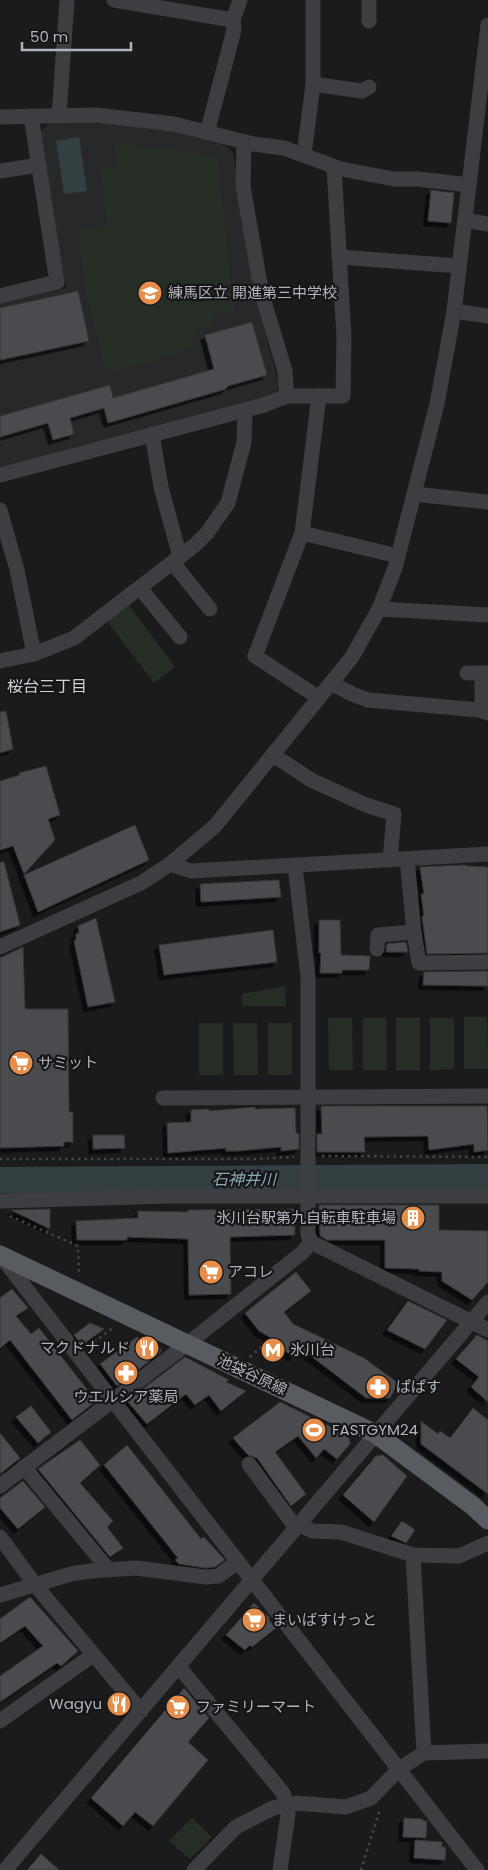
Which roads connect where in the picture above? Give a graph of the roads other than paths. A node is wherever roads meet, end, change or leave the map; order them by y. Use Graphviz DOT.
graph roads {
  1 [pos="67,0"];
  2 [pos="114,0"];
  3 [pos="240,0"];
  4 [pos="313,0"];
  5 [pos="369,0"];
  6 [pos="233,20"];
  7 [pos="369,21"];
  8 [pos="488,24"];
  9 [pos="486,51"];
  10 [pos="313,84"];
  11 [pos="369,87"];
  12 [pos="31,116"];
  13 [pos="59,116"];
  14 [pos="0,117"];
  15 [pos="207,133"];
  16 [pos="244,142"];
  17 [pos="304,155"];
  18 [pos="481,156"];
  19 [pos="39,165"];
  20 [pos="334,167"];
  21 [pos="0,171"];
  22 [pos="470,184"];
  23 [pos="465,220"];
  24 [pos="488,224"];
  25 [pos="339,258"];
  26 [pos="459,266"];
  27 [pos="0,296"];
  28 [pos="454,311"];
  29 [pos="488,316"];
  30 [pos="287,396"];
  31 [pos="319,396"];
  32 [pos="245,410"];
  33 [pos="152,434"];
  34 [pos="0,475"];
  35 [pos="414,494"];
  36 [pos="488,502"];
  37 [pos="0,510"];
  38 [pos="3,530"];
  39 [pos="302,533"];
  40 [pos="398,556"];
  41 [pos="176,560"];
  42 [pos="140,588"];
  43 [pos="210,609"];
  44 [pos="379,610"];
  45 [pos="488,615"];
  46 [pos="180,637"];
  47 [pos="34,654"];
  48 [pos="0,661"];
  49 [pos="479,673"];
  50 [pos="331,683"];
  51 [pos="319,698"];
  52 [pos="485,712"];
  53 [pos="273,755"];
  54 [pos="488,854"];
  55 [pos="407,859"];
  56 [pos="390,860"];
  57 [pos="170,864"];
  58 [pos="295,866"];
  59 [pos="414,932"];
  60 [pos="0,947"];
  61 [pos="377,949"];
  62 [pos="488,962"];
  63 [pos="488,1096"];
  64 [pos="163,1098"];
  65 [pos="308,1098"];
  66 [pos="309,1196"];
  67 [pos="488,1196"];
  68 [pos="0,1201"];
  69 [pos="311,1242"];
  70 [pos="0,1255"];
  71 [pos="488,1302"];
  72 [pos="472,1321"];
  73 [pos="488,1330"];
  74 [pos="186,1345"];
  75 [pos="113,1400"];
  76 [pos="376,1434"];
  77 [pos="250,1464"];
  78 [pos="24,1467"];
  79 [pos="0,1486"];
  80 [pos="488,1520"];
  81 [pos="297,1526"];
  82 [pos="0,1537"];
  83 [pos="488,1543"];
  84 [pos="413,1555"];
  85 [pos="238,1562"];
  86 [pos="108,1569"];
  87 [pos="252,1580"];
  88 [pos="36,1586"];
  89 [pos="0,1595"];
  90 [pos="93,1655"];
  91 [pos="179,1667"];
  92 [pos="141,1711"];
  93 [pos="0,1721"];
  94 [pos="488,1751"];
  95 [pos="424,1753"];
  96 [pos="399,1769"];
  97 [pos="288,1804"];
  98 [pos="5,1868"];
  99 [pos="194,1870"];
  100 [pos="280,1870"];
  101 [pos="477,1870"];
  1 -- 13 [label="street"];
  2 -- 6 [label="street"];
  3 -- 6 [label="street"];
  4 -- 10 [label="street"];
  5 -- 7 [label="street"];
  6 -- 15 [label="street"];
  8 -- 9 [label="street"];
  9 -- 18 [label="street"];
  10 -- 11 [label="street"];
  10 -- 17 [label="street"];
  12 -- 13 [label="street"];
  12 -- 14 [label="street"];
  12 -- 19 [label="street"];
  13 -- 15 [label="street"];
  15 -- 16 [label="street"];
  16 -- 17 [label="street"];
  16 -- 30 [label="street"];
  17 -- 20 [label="street"];
  18 -- 22 [label="street"];
  19 -- 21 [label="street"];
  19 -- 27 [label="street"];
  20 -- 22 [label="street"];
  20 -- 25 [label="street"];
  22 -- 23 [label="street"];
  23 -- 24 [label="street"];
  23 -- 26 [label="street"];
  25 -- 26 [label="street"];
  25 -- 31 [label="street"];
  26 -- 28 [label="street"];
  28 -- 29 [label="street"];
  28 -- 35 [label="street"];
  30 -- 31 [label="street"];
  30 -- 32 [label="street"];
  31 -- 39 [label="street"];
  32 -- 33 [label="street"];
  32 -- 41 [label="street"];
  33 -- 34 [label="street"];
  33 -- 41 [label="street"];
  35 -- 36 [label="street"];
  35 -- 40 [label="street"];
  37 -- 38 [label="street"];
  38 -- 47 [label="street"];
  39 -- 40 [label="street"];
  39 -- 51 [label="street"];
  40 -- 44 [label="street"];
  41 -- 42 [label="street"];
  41 -- 43 [label="street"];
  42 -- 46 [label="street"];
  42 -- 47 [label="street"];
  44 -- 45 [label="street"];
  44 -- 50 [label="street"];
  47 -- 48 [label="street"];
  49 -- 52 [label="street"];
  50 -- 51 [label="street"];
  50 -- 52 [label="street"];
  51 -- 53 [label="street"];
  53 -- 56 [label="street"];
  53 -- 57 [label="street"];
  54 -- 55 [label="street"];
  55 -- 56 [label="street"];
  55 -- 59 [label="street"];
  56 -- 58 [label="street"];
  57 -- 58 [label="street"];
  57 -- 60 [label="street"];
  58 -- 65 [label="street"];
  59 -- 61 [label="street"];
  59 -- 62 [label="street"];
  63 -- 65 [label="street"];
  64 -- 65 [label="street"];
  65 -- 66 [label="street"];
  66 -- 67 [label="street"];
  66 -- 68 [label="street"];
  66 -- 69 [label="street"];
  69 -- 72 [label="street"];
  69 -- 74 [label="street"];
  70 -- 74 [label="main road, 池袋谷原線"];
  70 -- 75 [label="street"];
  71 -- 72 [label="street"];
  72 -- 73 [label="street"];
  72 -- 76 [label="street"];
  74 -- 75 [label="street"];
  74 -- 76 [label="main road, 池袋谷原線"];
  75 -- 78 [label="street"];
  75 -- 85 [label="street"];
  76 -- 80 [label="main road, 池袋谷原線"];
  76 -- 81 [label="street"];
  77 -- 81 [label="street"];
  78 -- 79 [label="street"];
  78 -- 86 [label="street"];
  81 -- 84 [label="street"];
  81 -- 87 [label="street"];
  82 -- 88 [label="street"];
  83 -- 84 [label="street"];
  84 -- 95 [label="street"];
  85 -- 86 [label="street"];
  85 -- 87 [label="street"];
  86 -- 88 [label="street"];
  87 -- 91 [label="street"];
  87 -- 96 [label="street"];
  88 -- 89 [label="street"];
  88 -- 90 [label="street"];
  90 -- 92 [label="street"];
  90 -- 93 [label="street"];
  91 -- 92 [label="street"];
  91 -- 97 [label="street"];
  92 -- 98 [label="street"];
  94 -- 95 [label="street"];
  95 -- 96 [label="street"];
  96 -- 97 [label="street"];
  96 -- 101 [label="street"];
  97 -- 99 [label="street"];
  97 -- 100 [label="street"];
}
